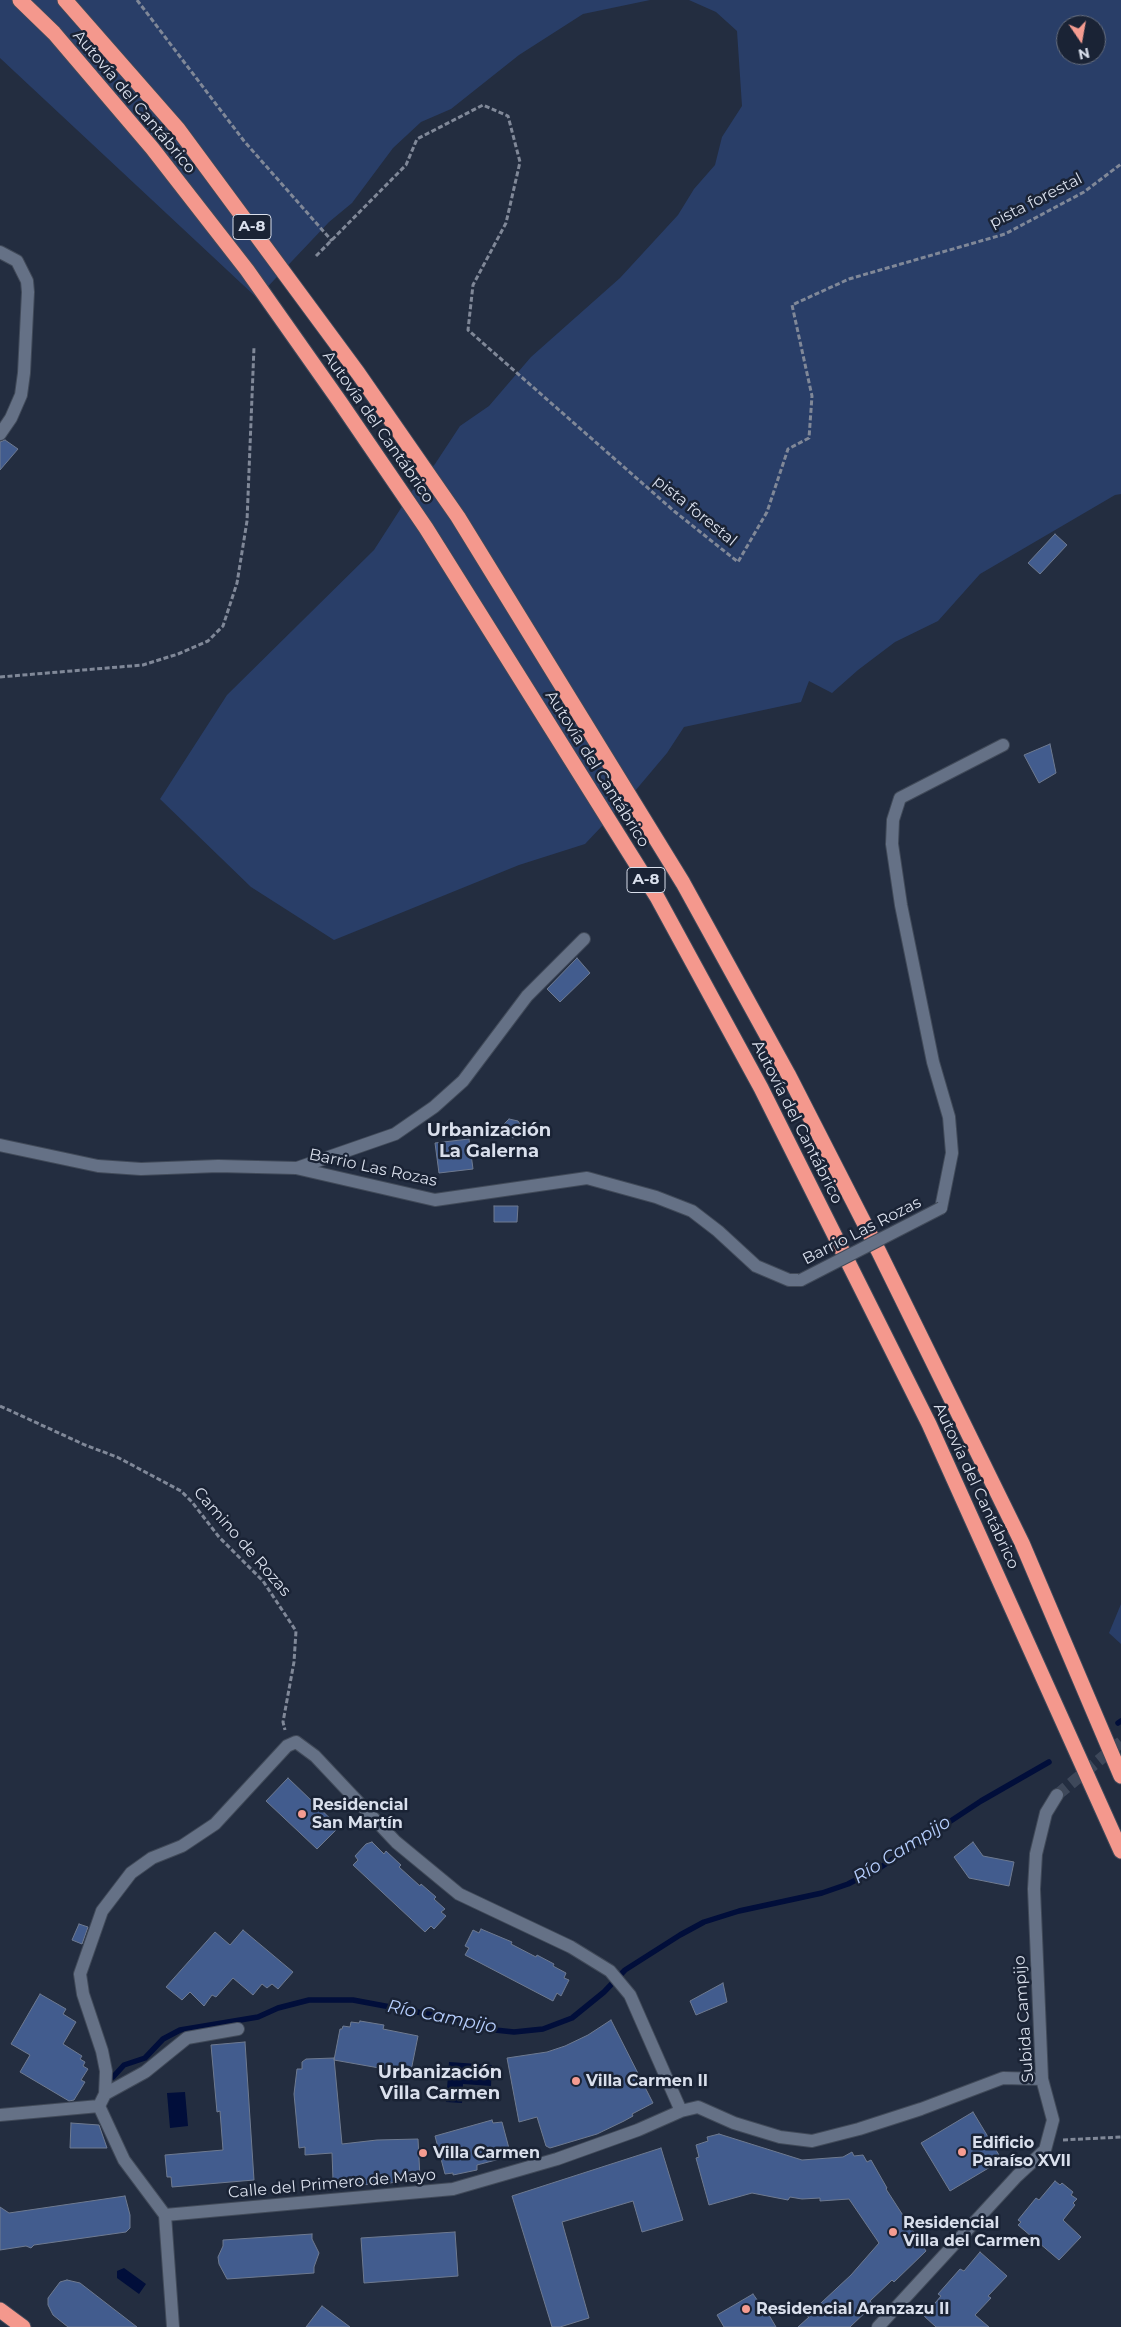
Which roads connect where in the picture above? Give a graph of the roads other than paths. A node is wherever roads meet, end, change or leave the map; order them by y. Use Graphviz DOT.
graph roads {
  1 [pos="20,0"];
  2 [pos="65,0"];
  3 [pos="0,252"];
  4 [pos="0,434"];
  5 [pos="1003,745"];
  6 [pos="584,939"];
  7 [pos="0,1145"];
  8 [pos="296,1168"];
  9 [pos="1121,1776"];
  10 [pos="1057,1794"];
  11 [pos="1121,1851"];
  12 [pos="238,2029"];
  13 [pos="1042,2079"];
  14 [pos="102,2100"];
  15 [pos="681,2111"];
  16 [pos="0,2115"];
  17 [pos="165,2215"];
  18 [pos="0,2310"];
  19 [pos="23,2327"];
  20 [pos="173,2327"];
  21 [pos="878,2327"];
  1 -- 11 [label="highway, Autovía del Cantábrico / A-8"];
  2 -- 9 [label="highway, Autovía del Cantábrico / A-8"];
  3 -- 4 [label="street"];
  5 -- 8 [label="street, Barrio Las Rozas, bridge"];
  6 -- 8 [label="street, Barrio Las Rozas"];
  7 -- 8 [label="street, Barrio Las Rozas"];
  10 -- 13 [label="street, Subida Campijo"];
  12 -- 14 [label="street"];
  13 -- 15 [label="street, Calle del Primero de Mayo"];
  13 -- 21 [label="street, Subida Campijo"];
  14 -- 15 [label="street"];
  14 -- 16 [label="street"];
  14 -- 17 [label="street"];
  15 -- 17 [label="street, Calle del Primero de Mayo"];
  17 -- 20 [label="street"];
  18 -- 19 [label="highway"];
}
